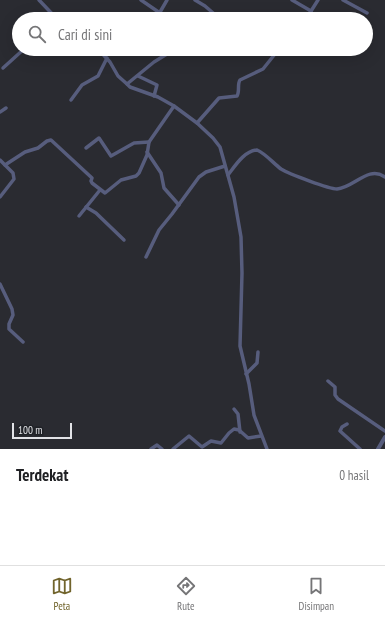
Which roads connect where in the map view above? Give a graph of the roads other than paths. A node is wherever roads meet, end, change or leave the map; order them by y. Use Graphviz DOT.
graph roads {
  1 [pos="39,0"];
  2 [pos="141,0"];
  3 [pos="167,0"];
  4 [pos="195,0"];
  5 [pos="292,0"];
  6 [pos="318,0"];
  7 [pos="343,0"];
  8 [pos="311,11"];
  9 [pos="50,12"];
  10 [pos="159,12"];
  11 [pos="161,12"];
  12 [pos="212,12"];
  13 [pos="365,12"];
  14 [pos="16,56"];
  15 [pos="164,56"];
  16 [pos="273,56"];
  17 [pos="107,58"];
  18 [pos="3,68"];
  19 [pos="138,76"];
  20 [pos="128,84"];
  21 [pos="154,96"];
  22 [pos="71,100"];
  23 [pos="174,106"];
  24 [pos="6,108"];
  25 [pos="0,112"];
  26 [pos="197,122"];
  27 [pos="148,142"];
  28 [pos="86,148"];
  29 [pos="147,152"];
  30 [pos="0,160"];
  31 [pos="5,165"];
  32 [pos="225,166"];
  33 [pos="228,175"];
  34 [pos="385,178"];
  35 [pos="100,190"];
  36 [pos="0,197"];
  37 [pos="179,205"];
  38 [pos="86,207"];
  39 [pos="79,216"];
  40 [pos="124,240"];
  41 [pos="146,256"];
  42 [pos="0,284"];
  43 [pos="23,342"];
  44 [pos="258,352"];
  45 [pos="246,374"];
  46 [pos="328,381"];
  47 [pos="234,409"];
  48 [pos="347,424"];
  49 [pos="385,431"];
  50 [pos="240,432"];
  51 [pos="261,436"];
  52 [pos="385,437"];
  53 [pos="151,449"];
  54 [pos="162,449"];
  55 [pos="173,449"];
  56 [pos="267,449"];
  57 [pos="360,449"];
  58 [pos="378,449"];
  1 -- 9 [label="street"];
  2 -- 10 [label="street"];
  3 -- 11 [label="street"];
  4 -- 12 [label="street"];
  5 -- 8 [label="street"];
  6 -- 8 [label="street"];
  7 -- 13 [label="street"];
  14 -- 18 [label="street"];
  15 -- 19 [label="street"];
  16 -- 26 [label="street"];
  17 -- 20 [label="street"];
  17 -- 22 [label="street"];
  19 -- 20 [label="street"];
  19 -- 21 [label="street"];
  20 -- 21 [label="street"];
  21 -- 23 [label="street"];
  23 -- 26 [label="street"];
  23 -- 27 [label="street"];
  24 -- 25 [label="street"];
  26 -- 32 [label="street"];
  27 -- 28 [label="street"];
  27 -- 29 [label="street"];
  29 -- 35 [label="street"];
  29 -- 37 [label="street"];
  30 -- 31 [label="street"];
  31 -- 35 [label="street"];
  31 -- 36 [label="street"];
  32 -- 33 [label="street"];
  32 -- 37 [label="street"];
  33 -- 34 [label="street"];
  33 -- 45 [label="street"];
  35 -- 38 [label="street"];
  37 -- 41 [label="street"];
  38 -- 39 [label="street"];
  38 -- 40 [label="street"];
  42 -- 43 [label="street"];
  44 -- 45 [label="street"];
  45 -- 51 [label="street"];
  46 -- 49 [label="street"];
  47 -- 50 [label="street"];
  48 -- 57 [label="street"];
  50 -- 51 [label="street"];
  50 -- 55 [label="street"];
  51 -- 56 [label="street"];
  52 -- 58 [label="street"];
  53 -- 54 [label="street"];
}
